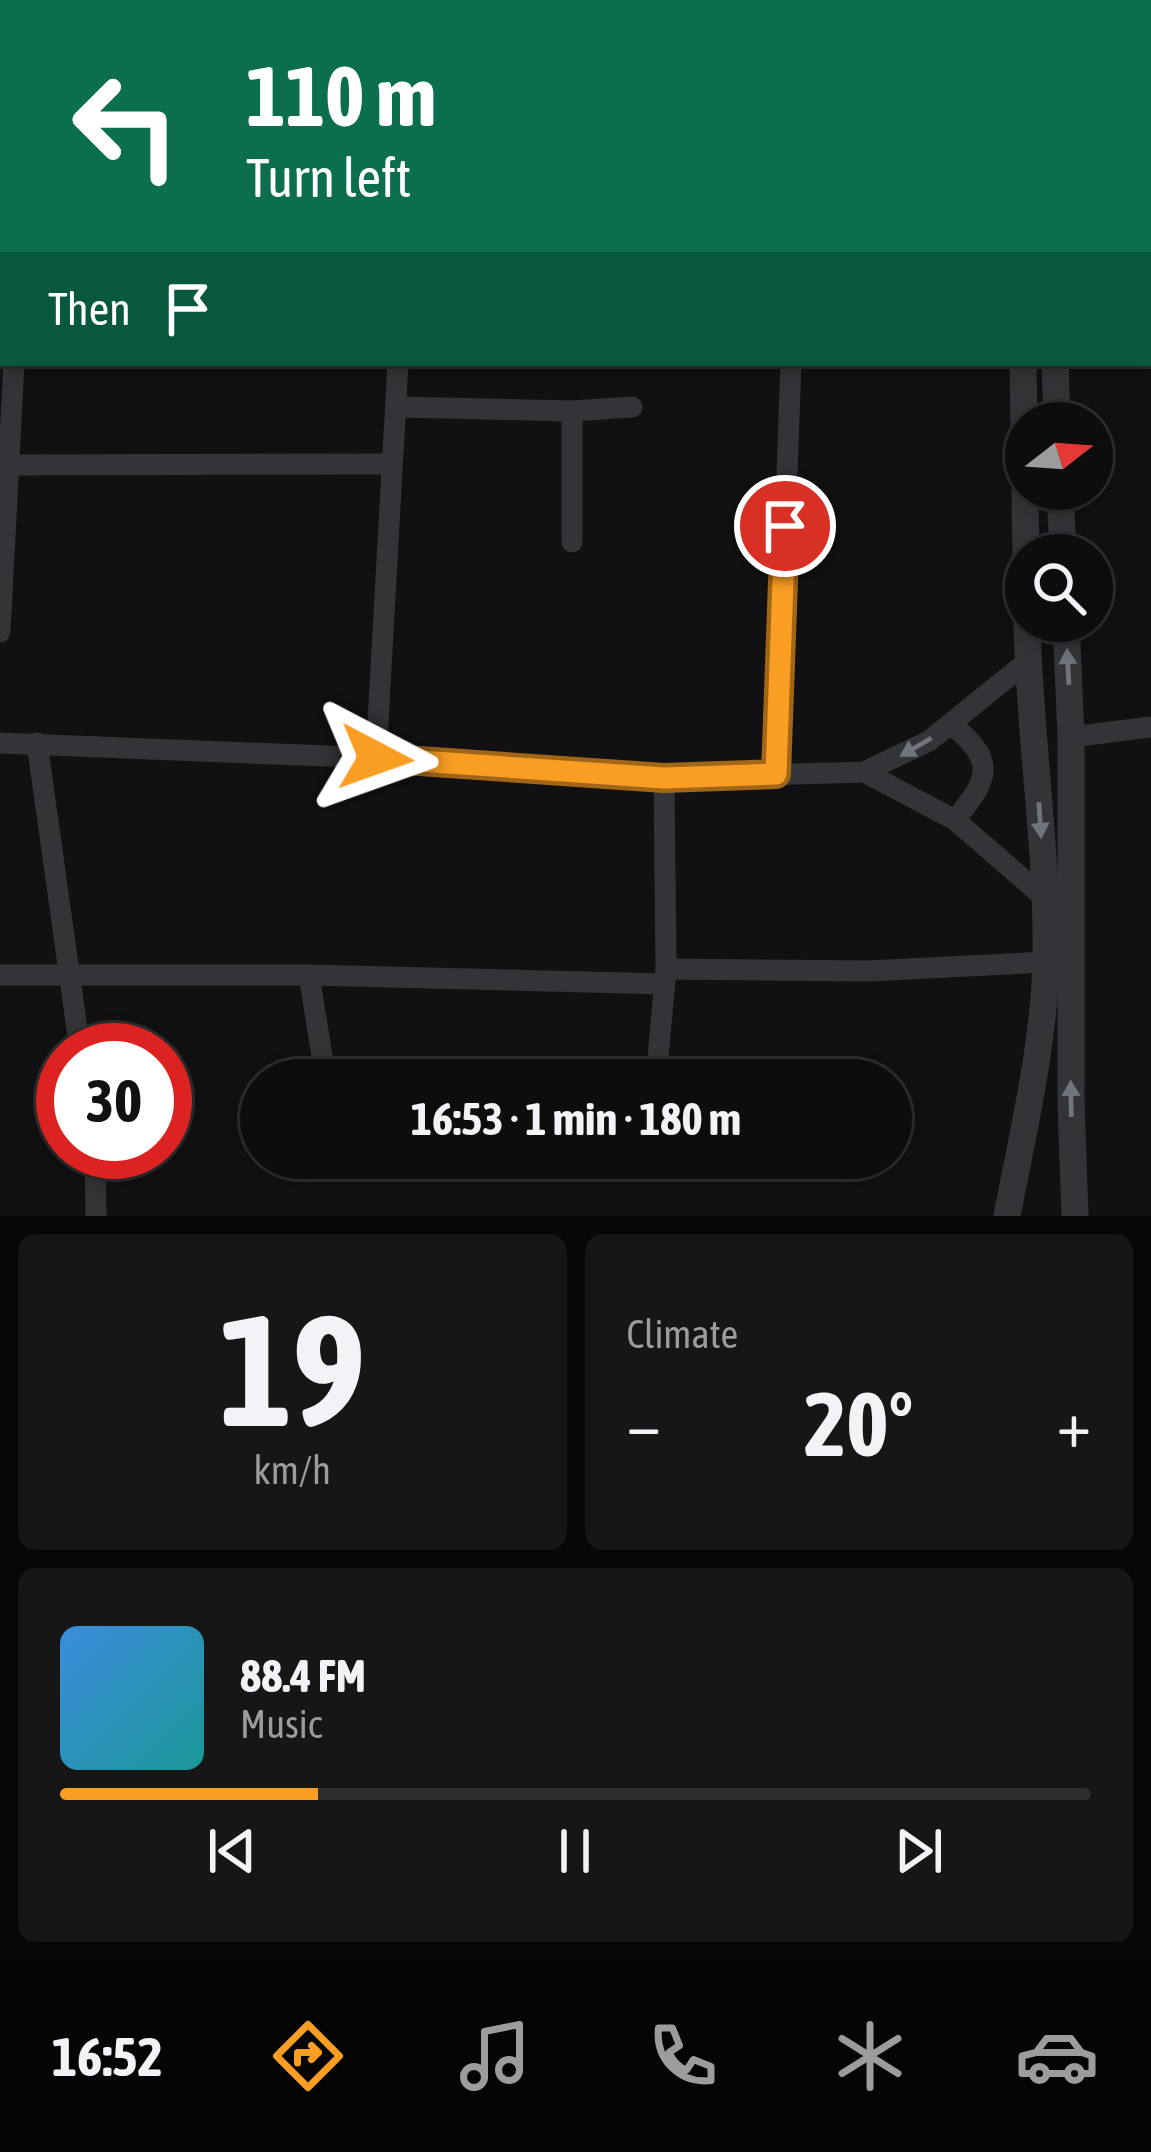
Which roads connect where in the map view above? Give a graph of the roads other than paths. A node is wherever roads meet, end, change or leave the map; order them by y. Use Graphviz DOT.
graph roads {
  1 [pos="14,366"];
  2 [pos="398,366"];
  3 [pos="791,366"];
  4 [pos="1024,366"];
  5 [pos="1055,366"];
  6 [pos="1056,402"];
  7 [pos="396,407"];
  8 [pos="632,407"];
  9 [pos="572,411"];
  10 [pos="392,464"];
  11 [pos="10,465"];
  12 [pos="4,489"];
  13 [pos="1026,534"];
  14 [pos="572,542"];
  15 [pos="0,632"];
  16 [pos="1028,642"];
  17 [pos="1067,642"];
  18 [pos="1028,661"];
  19 [pos="952,725"];
  20 [pos="1151,727"];
  21 [pos="1071,737"];
  22 [pos="0,743"];
  23 [pos="37,743"];
  24 [pos="376,758"];
  25 [pos="864,772"];
  26 [pos="776,774"];
  27 [pos="664,778"];
  28 [pos="955,820"];
  29 [pos="1045,898"];
  30 [pos="1046,962"];
  31 [pos="68,974"];
  32 [pos="0,975"];
  33 [pos="309,975"];
  34 [pos="665,977"];
  35 [pos="76,1023"];
  36 [pos="323,1059"];
  37 [pos="658,1059"];
  38 [pos="95,1179"];
  39 [pos="96,1216"];
  40 [pos="1007,1216"];
  41 [pos="1076,1216"];
  1 -- 11 [label="street"];
  2 -- 7 [label="street"];
  3 -- 26 [label="street"];
  4 -- 13 [label="street"];
  5 -- 6 [label="street"];
  7 -- 9 [label="street"];
  7 -- 10 [label="street"];
  8 -- 9 [label="street"];
  9 -- 14 [label="street"];
  10 -- 11 [label="street"];
  10 -- 24 [label="street"];
  11 -- 12 [label="street"];
  12 -- 15 [label="street"];
  16 -- 18 [label="street"];
  21 -- 17 [label="street, one-way"];
  18 -- 19 [label="street"];
  18 -- 29 [label="street, one-way"];
  19 -- 25 [label="street, one-way"];
  19 -- 28 [label="street"];
  20 -- 21 [label="street"];
  41 -- 21 [label="street, one-way"];
  22 -- 23 [label="street"];
  23 -- 24 [label="street"];
  23 -- 31 [label="street"];
  24 -- 27 [label="street"];
  25 -- 26 [label="street"];
  25 -- 28 [label="street"];
  26 -- 27 [label="street"];
  27 -- 34 [label="street"];
  28 -- 29 [label="street"];
  29 -- 30 [label="street"];
  30 -- 34 [label="street"];
  30 -- 40 [label="street"];
  31 -- 32 [label="street"];
  31 -- 33 [label="street"];
  31 -- 35 [label="street"];
  33 -- 34 [label="street"];
  33 -- 36 [label="street"];
  34 -- 37 [label="street"];
  38 -- 39 [label="street"];
}
